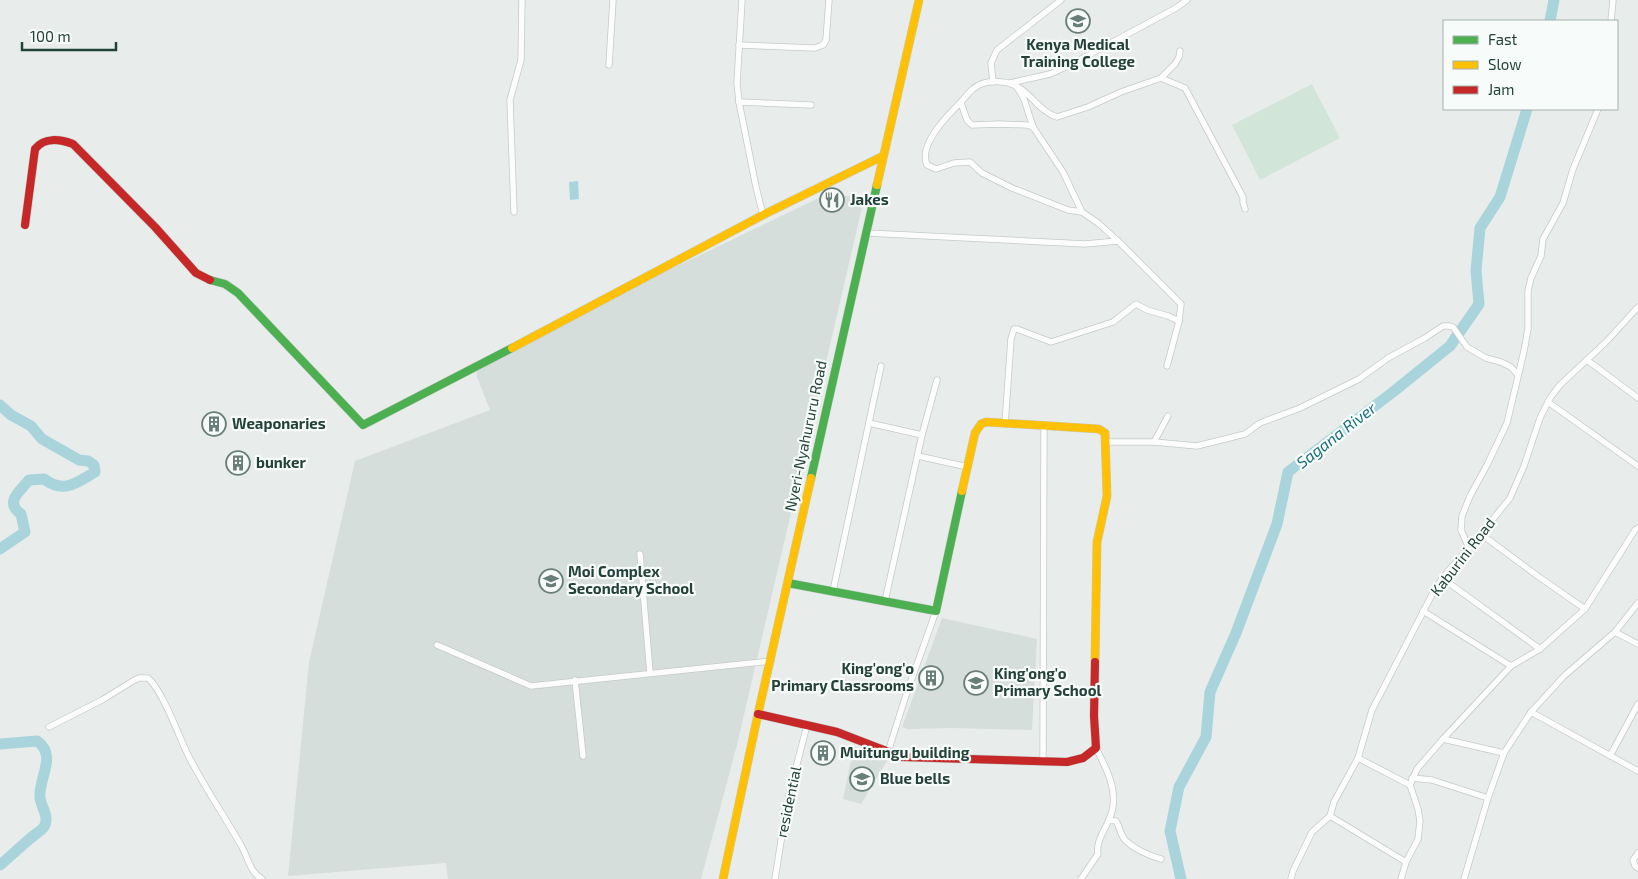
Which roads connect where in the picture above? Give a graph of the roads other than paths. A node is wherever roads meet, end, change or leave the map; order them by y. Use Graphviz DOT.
graph roads {
  1 [pos="522,0"];
  2 [pos="613,0"];
  3 [pos="742,0"];
  4 [pos="829,0"];
  5 [pos="919,0"];
  6 [pos="1061,0"];
  7 [pos="1187,0"];
  8 [pos="1613,0"];
  9 [pos="1611,20"];
  10 [pos="739,45"];
  11 [pos="1180,51"];
  12 [pos="609,65"];
  13 [pos="1161,78"];
  14 [pos="993,82"];
  15 [pos="1013,84"];
  16 [pos="739,102"];
  17 [pos="961,103"];
  18 [pos="811,105"];
  19 [pos="1598,110"];
  20 [pos="1033,127"];
  21 [pos="883,156"];
  22 [pos="1245,208"];
  23 [pos="514,212"];
  24 [pos="1082,212"];
  25 [pos="763,215"];
  26 [pos="25,225"];
  27 [pos="867,232"];
  28 [pos="1118,241"];
  29 [pos="1638,307"];
  30 [pos="1179,321"];
  31 [pos="1587,360"];
  32 [pos="881,366"];
  33 [pos="1167,366"];
  34 [pos="1518,376"];
  35 [pos="937,380"];
  36 [pos="1638,398"];
  37 [pos="1548,402"];
  38 [pos="1168,416"];
  39 [pos="869,423"];
  40 [pos="1005,424"];
  41 [pos="1044,426"];
  42 [pos="922,435"];
  43 [pos="1106,442"];
  44 [pos="1154,442"];
  45 [pos="918,456"];
  46 [pos="1638,466"];
  47 [pos="968,467"];
  48 [pos="1638,528"];
  49 [pos="1481,534"];
  50 [pos="1469,548"];
  51 [pos="640,554"];
  52 [pos="1442,578"];
  53 [pos="788,583"];
  54 [pos="833,591"];
  55 [pos="885,601"];
  56 [pos="1638,603"];
  57 [pos="1585,609"];
  58 [pos="936,611"];
  59 [pos="1423,611"];
  60 [pos="1615,632"];
  61 [pos="1638,644"];
  62 [pos="437,645"];
  63 [pos="1540,649"];
  64 [pos="771,661"];
  65 [pos="1511,666"];
  66 [pos="650,673"];
  67 [pos="575,680"];
  68 [pos="1638,704"];
  69 [pos="1531,712"];
  70 [pos="758,714"];
  71 [pos="807,725"];
  72 [pos="49,727"];
  73 [pos="1443,739"];
  74 [pos="1096,748"];
  75 [pos="888,752"];
  76 [pos="1504,753"];
  77 [pos="583,756"];
  78 [pos="1610,756"];
  79 [pos="1358,758"];
  80 [pos="1043,762"];
  81 [pos="1638,771"];
  82 [pos="1411,781"];
  83 [pos="1488,798"];
  84 [pos="1330,816"];
  85 [pos="1109,820"];
  86 [pos="1638,854"];
  87 [pos="1161,858"];
  88 [pos="1406,862"];
  89 [pos="1638,868"];
  90 [pos="262,879"];
  91 [pos="723,879"];
  92 [pos="775,879"];
  93 [pos="1081,879"];
  94 [pos="1291,879"];
  95 [pos="1401,879"];
  96 [pos="1464,879"];
  1 -- 23 [label="street"];
  2 -- 12 [label="street"];
  3 -- 10 [label="street"];
  4 -- 10 [label="street"];
  5 -- 21 [label="street, Nyeri-Nyahururu Road"];
  6 -- 14 [label="street"];
  7 -- 15 [label="street"];
  8 -- 9 [label="street"];
  10 -- 16 [label="street"];
  11 -- 13 [label="street"];
  13 -- 15 [label="street"];
  13 -- 22 [label="street"];
  14 -- 15 [label="street"];
  14 -- 17 [label="street"];
  15 -- 20 [label="street"];
  16 -- 18 [label="street"];
  16 -- 25 [label="street"];
  17 -- 20 [label="street"];
  17 -- 24 [label="street"];
  19 -- 34 [label="street"];
  20 -- 24 [label="street"];
  21 -- 25 [label="street"];
  21 -- 27 [label="street, Nyeri-Nyahururu Road"];
  24 -- 28 [label="street"];
  25 -- 26 [label="street"];
  27 -- 28 [label="street"];
  27 -- 53 [label="street, Nyeri-Nyahururu Road"];
  28 -- 30 [label="street"];
  29 -- 31 [label="street, Kaburini Road"];
  30 -- 33 [label="street"];
  30 -- 40 [label="street"];
  31 -- 36 [label="street"];
  31 -- 37 [label="street, Kaburini Road"];
  32 -- 39 [label="street"];
  34 -- 44 [label="street"];
  34 -- 50 [label="street"];
  35 -- 42 [label="street"];
  37 -- 46 [label="street"];
  37 -- 49 [label="street, Kaburini Road"];
  38 -- 44 [label="street"];
  39 -- 42 [label="street"];
  39 -- 54 [label="street"];
  40 -- 41 [label="street"];
  40 -- 47 [label="street"];
  41 -- 43 [label="street"];
  41 -- 80 [label="street"];
  42 -- 45 [label="street"];
  43 -- 44 [label="street"];
  43 -- 74 [label="street"];
  45 -- 47 [label="street"];
  45 -- 55 [label="street"];
  47 -- 58 [label="street"];
  48 -- 57 [label="street"];
  49 -- 50 [label="street, Kaburini Road"];
  49 -- 57 [label="street"];
  50 -- 52 [label="street, Kaburini Road"];
  51 -- 66 [label="street"];
  52 -- 59 [label="street, Kaburini Road"];
  52 -- 63 [label="street"];
  53 -- 54 [label="street"];
  53 -- 64 [label="street, Nyeri-Nyahururu Road"];
  54 -- 55 [label="street"];
  55 -- 58 [label="street"];
  56 -- 60 [label="street"];
  57 -- 63 [label="street"];
  58 -- 75 [label="street"];
  59 -- 65 [label="street"];
  59 -- 79 [label="street, Kaburini Road"];
  60 -- 61 [label="street"];
  60 -- 69 [label="street"];
  62 -- 67 [label="street"];
  63 -- 65 [label="street"];
  64 -- 66 [label="street"];
  64 -- 70 [label="street, Nyeri-Nyahururu Road"];
  65 -- 73 [label="street"];
  66 -- 67 [label="street"];
  67 -- 77 [label="street"];
  68 -- 78 [label="street"];
  69 -- 76 [label="street"];
  69 -- 78 [label="street"];
  70 -- 71 [label="street"];
  70 -- 91 [label="street, Nyeri-Nyahururu Road"];
  71 -- 75 [label="street"];
  71 -- 92 [label="street, residential"];
  72 -- 90 [label="street"];
  73 -- 76 [label="street"];
  73 -- 82 [label="street"];
  74 -- 80 [label="street"];
  74 -- 85 [label="street"];
  75 -- 80 [label="street"];
  76 -- 83 [label="street"];
  78 -- 81 [label="street"];
  79 -- 82 [label="street"];
  79 -- 84 [label="street, Kaburini Road"];
  82 -- 83 [label="street"];
  82 -- 88 [label="street"];
  83 -- 96 [label="street"];
  84 -- 88 [label="street"];
  84 -- 94 [label="street, Kaburini Road"];
  85 -- 87 [label="street"];
  85 -- 93 [label="street"];
  86 -- 89 [label="street"];
  88 -- 95 [label="street"];
}
